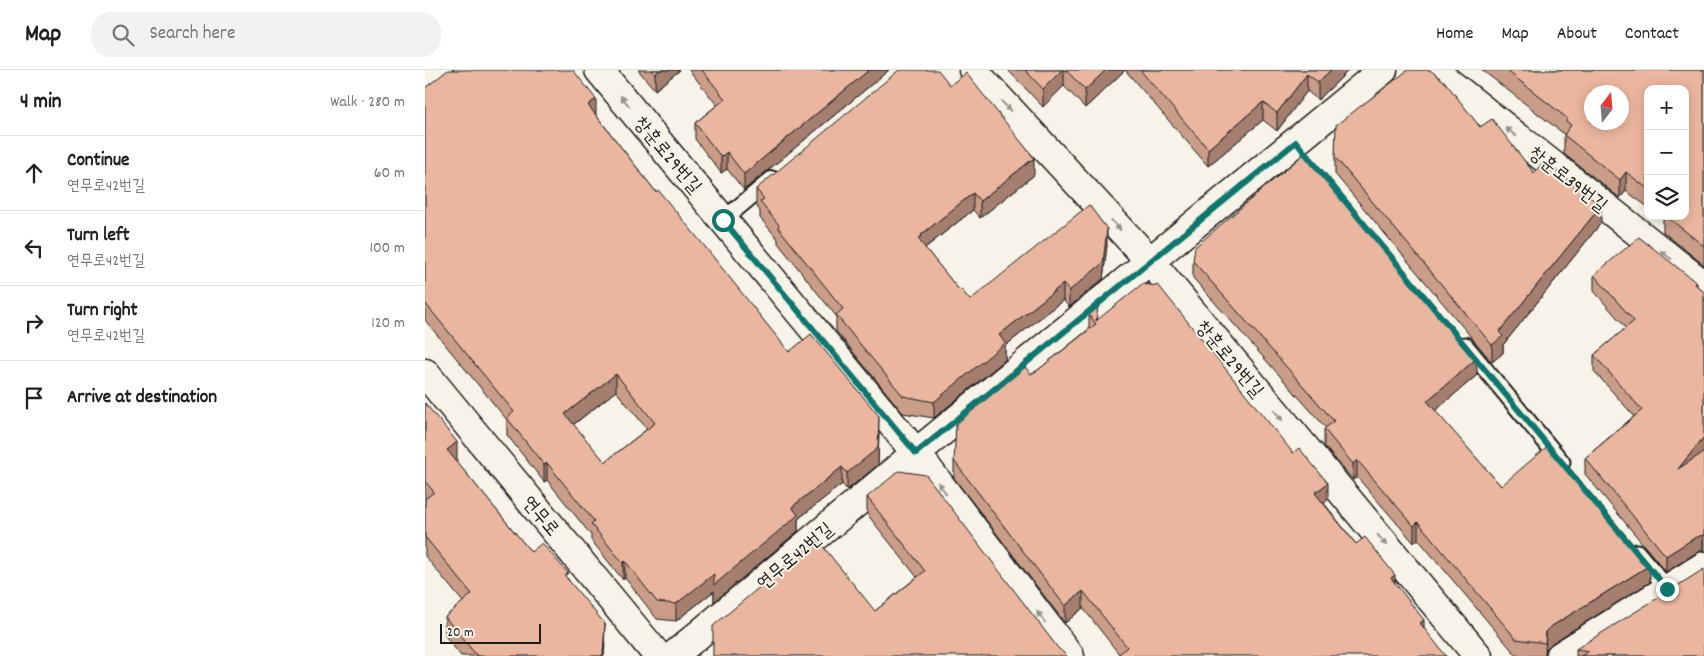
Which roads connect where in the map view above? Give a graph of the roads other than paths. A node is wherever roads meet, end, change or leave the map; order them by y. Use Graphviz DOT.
graph roads {
  1 [pos="438,70"];
  2 [pos="599,70"];
  3 [pos="973,70"];
  4 [pos="1383,70"];
  5 [pos="1433,70"];
  6 [pos="425,78"];
  7 [pos="783,170"];
  8 [pos="723,220"];
  9 [pos="1150,261"];
  10 [pos="1704,285"];
  11 [pos="1453,331"];
  12 [pos="425,373"];
  13 [pos="916,453"];
  14 [pos="1573,475"];
  15 [pos="1630,543"];
  16 [pos="1704,566"];
  17 [pos="1667,589"];
  18 [pos="658,656"];
  19 [pos="673,656"];
  20 [pos="1070,656"];
  21 [pos="1478,656"];
  22 [pos="1560,656"];
  1 -- 6 [label="street"];
  8 -- 2 [label="street, 창훈로29번길, one-way"];
  3 -- 9 [label="street, 창훈로29번길, one-way"];
  4 -- 9 [label="street, 연무로42번길"];
  10 -- 5 [label="street, 창훈로39번길, one-way"];
  7 -- 8 [label="lane"];
  8 -- 13 [label="street"];
  9 -- 13 [label="street, 연무로42번길"];
  9 -- 21 [label="street, 창훈로29번길, one-way"];
  11 -- 14 [label="lane"];
  12 -- 18 [label="street, 연무로"];
  13 -- 19 [label="street, 연무로42번길"];
  20 -- 13 [label="street, one-way"];
  15 -- 17 [label="lane"];
  16 -- 17 [label="street"];
  17 -- 22 [label="street"];
}
